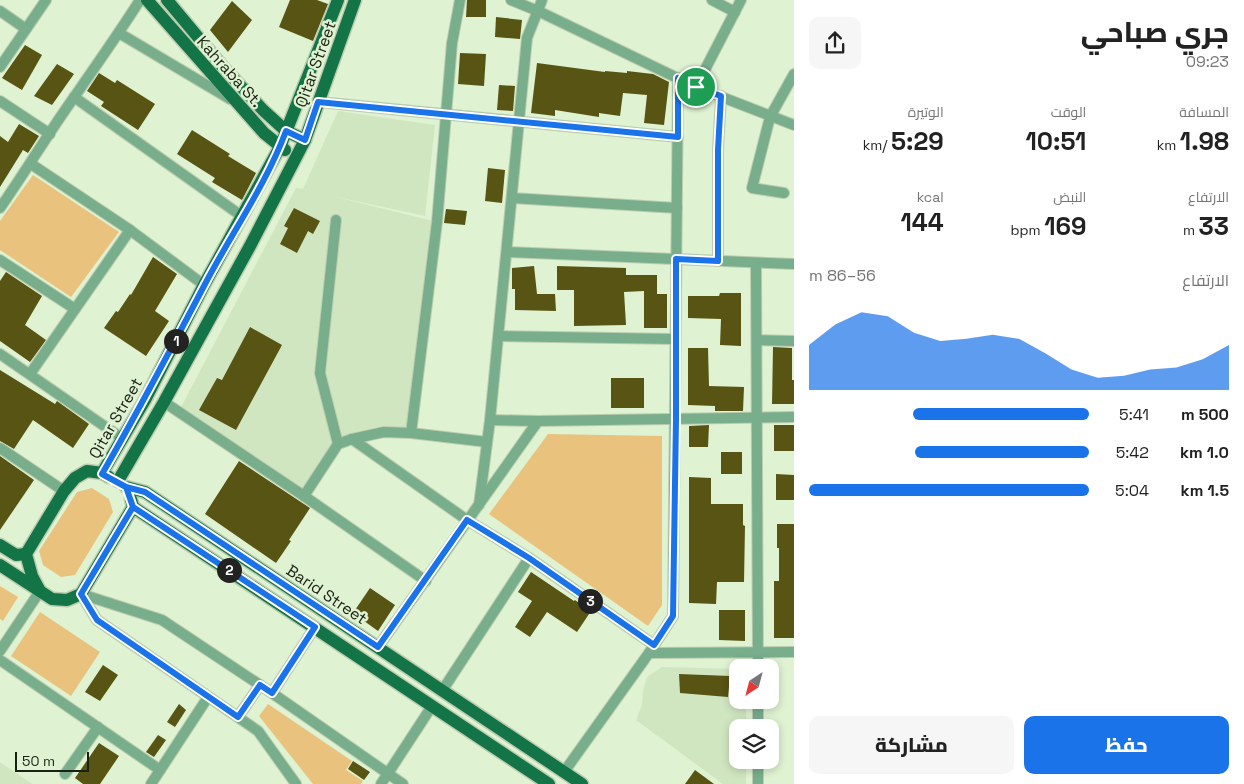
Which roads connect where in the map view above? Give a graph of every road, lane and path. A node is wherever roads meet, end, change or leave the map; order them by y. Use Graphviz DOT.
graph roads {
  1 [pos="46,0"];
  2 [pos="140,0"];
  3 [pos="146,0"];
  4 [pos="167,0"];
  5 [pos="355,0"];
  6 [pos="460,0"];
  7 [pos="511,0"];
  8 [pos="542,0"];
  9 [pos="712,0"];
  10 [pos="741,0"];
  11 [pos="334,1"];
  12 [pos="0,11"];
  13 [pos="538,11"];
  14 [pos="735,12"];
  15 [pos="26,29"];
  16 [pos="119,33"];
  17 [pos="0,67"];
  18 [pos="794,74"];
  19 [pos="678,78"];
  20 [pos="696,87"];
  21 [pos="721,96"];
  22 [pos="74,97"];
  23 [pos="0,101"];
  24 [pos="236,102"];
  25 [pos="318,102"];
  26 [pos="447,114"];
  27 [pos="770,117"];
  28 [pos="520,121"];
  29 [pos="794,126"];
  30 [pos="286,131"];
  31 [pos="50,134"];
  32 [pos="678,137"];
  33 [pos="305,140"];
  34 [pos="280,148"];
  35 [pos="296,156"];
  36 [pos="31,164"];
  37 [pos="784,193"];
  38 [pos="512,198"];
  39 [pos="0,208"];
  40 [pos="678,208"];
  41 [pos="243,218"];
  42 [pos="336,220"];
  43 [pos="130,230"];
  44 [pos="231,238"];
  45 [pos="250,246"];
  46 [pos="507,252"];
  47 [pos="676,259"];
  48 [pos="0,260"];
  49 [pos="718,261"];
  50 [pos="756,263"];
  51 [pos="794,264"];
  52 [pos="204,285"];
  53 [pos="198,299"];
  54 [pos="215,308"];
  55 [pos="75,309"];
  56 [pos="498,336"];
  57 [pos="675,339"];
  58 [pos="757,340"];
  59 [pos="794,340"];
  60 [pos="0,355"];
  61 [pos="30,374"];
  62 [pos="164,402"];
  63 [pos="757,417"];
  64 [pos="794,417"];
  65 [pos="676,418"];
  66 [pos="490,420"];
  67 [pos="538,421"];
  68 [pos="411,433"];
  69 [pos="123,439"];
  70 [pos="352,439"];
  71 [pos="487,442"];
  72 [pos="338,444"];
  73 [pos="0,448"];
  74 [pos="102,474"];
  75 [pos="122,484"];
  76 [pos="64,491"];
  77 [pos="304,496"];
  78 [pos="478,505"];
  79 [pos="133,507"];
  80 [pos="467,520"];
  81 [pos="0,544"];
  82 [pos="26,554"];
  83 [pos="529,558"];
  84 [pos="0,565"];
  85 [pos="426,581"];
  86 [pos="40,591"];
  87 [pos="81,594"];
  88 [pos="315,627"];
  89 [pos="1,646"];
  90 [pos="378,647"];
  91 [pos="652,649"];
  92 [pos="794,652"];
  93 [pos="758,653"];
  94 [pos="758,659"];
  95 [pos="0,660"];
  96 [pos="260,685"];
  97 [pos="442,690"];
  98 [pos="272,693"];
  99 [pos="208,697"];
  100 [pos="432,706"];
  101 [pos="238,717"];
  102 [pos="98,727"];
  103 [pos="758,769"];
  104 [pos="160,770"];
  105 [pos="564,772"];
  106 [pos="66,774"];
  107 [pos="388,774"];
  108 [pos="542,782"];
  109 [pos="151,784"];
  110 [pos="296,784"];
  111 [pos="380,784"];
  112 [pos="403,784"];
  113 [pos="582,784"];
  114 [pos="758,784"];
  1 -- 15 [label="street"];
  2 -- 16 [label="street"];
  3 -- 24 [label="main road, Kahraba St."];
  4 -- 30 [label="main road, Kahraba St."];
  5 -- 25 [label="main road, Qitar Street"];
  6 -- 26 [label="street"];
  7 -- 13 [label="street"];
  8 -- 13 [label="street"];
  9 -- 14 [label="street"];
  10 -- 14 [label="street"];
  11 -- 30 [label="main road, Qitar Street"];
  12 -- 15 [label="street"];
  13 -- 19 [label="street"];
  13 -- 28 [label="street"];
  14 -- 20 [label="street"];
  15 -- 17 [label="street"];
  16 -- 22 [label="street"];
  16 -- 24 [label="street"];
  18 -- 27 [label="street"];
  19 -- 20 [label="street"];
  19 -- 32 [label="street"];
  20 -- 21 [label="street"];
  21 -- 27 [label="street"];
  21 -- 49 [label="street"];
  22 -- 31 [label="street"];
  22 -- 41 [label="street"];
  23 -- 31 [label="street"];
  24 -- 34 [label="main road, Kahraba St."];
  25 -- 26 [label="street"];
  25 -- 33 [label="main road, Qitar Street"];
  26 -- 28 [label="street"];
  26 -- 68 [label="street"];
  27 -- 29 [label="street"];
  27 -- 37 [label="street"];
  28 -- 32 [label="street"];
  28 -- 38 [label="street"];
  30 -- 33 [label="main road, Kahraba St."];
  30 -- 34 [label="main road, Qitar Street"];
  31 -- 36 [label="street"];
  32 -- 40 [label="street"];
  33 -- 35 [label="main road, Qitar Street"];
  34 -- 35 [label="main road, Kahraba St."];
  34 -- 41 [label="main road, Qitar Street"];
  35 -- 45 [label="main road, Qitar Street"];
  36 -- 39 [label="street"];
  36 -- 43 [label="street"];
  38 -- 40 [label="street"];
  38 -- 46 [label="street"];
  40 -- 47 [label="street"];
  41 -- 44 [label="main road, Qitar Street"];
  42 -- 72 [label="street"];
  43 -- 52 [label="street"];
  43 -- 55 [label="street"];
  44 -- 45 [label="main road"];
  44 -- 52 [label="main road, Qitar Street"];
  45 -- 54 [label="main road, Qitar Street"];
  46 -- 47 [label="street"];
  46 -- 56 [label="street"];
  47 -- 49 [label="street"];
  47 -- 57 [label="street"];
  48 -- 55 [label="street"];
  49 -- 50 [label="street"];
  50 -- 51 [label="street"];
  50 -- 58 [label="street"];
  52 -- 53 [label="main road, Qitar Street"];
  53 -- 54 [label="main road"];
  53 -- 69 [label="main road, Qitar Street"];
  54 -- 62 [label="main road, Qitar Street"];
  55 -- 61 [label="street"];
  56 -- 57 [label="street"];
  56 -- 66 [label="street"];
  57 -- 65 [label="street"];
  58 -- 59 [label="street"];
  58 -- 63 [label="street"];
  60 -- 61 [label="street"];
  61 -- 69 [label="street"];
  62 -- 75 [label="main road, Qitar Street"];
  62 -- 77 [label="street"];
  63 -- 64 [label="street"];
  63 -- 65 [label="street"];
  63 -- 93 [label="street"];
  65 -- 67 [label="street"];
  65 -- 91 [label="street"];
  66 -- 67 [label="street"];
  66 -- 71 [label="street"];
  67 -- 78 [label="street"];
  68 -- 70 [label="street"];
  68 -- 71 [label="street"];
  69 -- 74 [label="main road, Qitar Street"];
  70 -- 72 [label="street"];
  70 -- 80 [label="street"];
  71 -- 78 [label="street"];
  72 -- 77 [label="street"];
  73 -- 76 [label="street"];
  74 -- 75 [label="main road, Barid Street"];
  74 -- 76 [label="main road"];
  75 -- 79 [label="main road"];
  75 -- 90 [label="main road, Barid Street"];
  76 -- 82 [label="main road"];
  77 -- 85 [label="street"];
  78 -- 80 [label="street"];
  79 -- 87 [label="main road"];
  79 -- 88 [label="main road"];
  80 -- 83 [label="street"];
  80 -- 85 [label="street"];
  81 -- 82 [label="main road"];
  82 -- 86 [label="main road"];
  83 -- 91 [label="street"];
  83 -- 97 [label="street"];
  84 -- 86 [label="main road"];
  85 -- 90 [label="street"];
  86 -- 87 [label="main road"];
  86 -- 89 [label="street"];
  87 -- 96 [label="street"];
  87 -- 99 [label="street"];
  88 -- 98 [label="street"];
  88 -- 100 [label="main road"];
  90 -- 97 [label="main road, Barid Street"];
  91 -- 93 [label="street"];
  91 -- 105 [label="street"];
  92 -- 93 [label="street"];
  93 -- 94 [label="street"];
  95 -- 102 [label="street"];
  96 -- 98 [label="street"];
  96 -- 101 [label="street"];
  97 -- 105 [label="main road, Barid Street"];
  98 -- 107 [label="street"];
  99 -- 101 [label="street"];
  99 -- 104 [label="street"];
  100 -- 107 [label="street"];
  100 -- 108 [label="main road"];
  101 -- 110 [label="street"];
  102 -- 104 [label="street"];
  102 -- 106 [label="street"];
  103 -- 114 [label="street"];
  104 -- 109 [label="street"];
  105 -- 113 [label="main road, Barid Street"];
  107 -- 111 [label="street"];
  107 -- 112 [label="street"];
}
